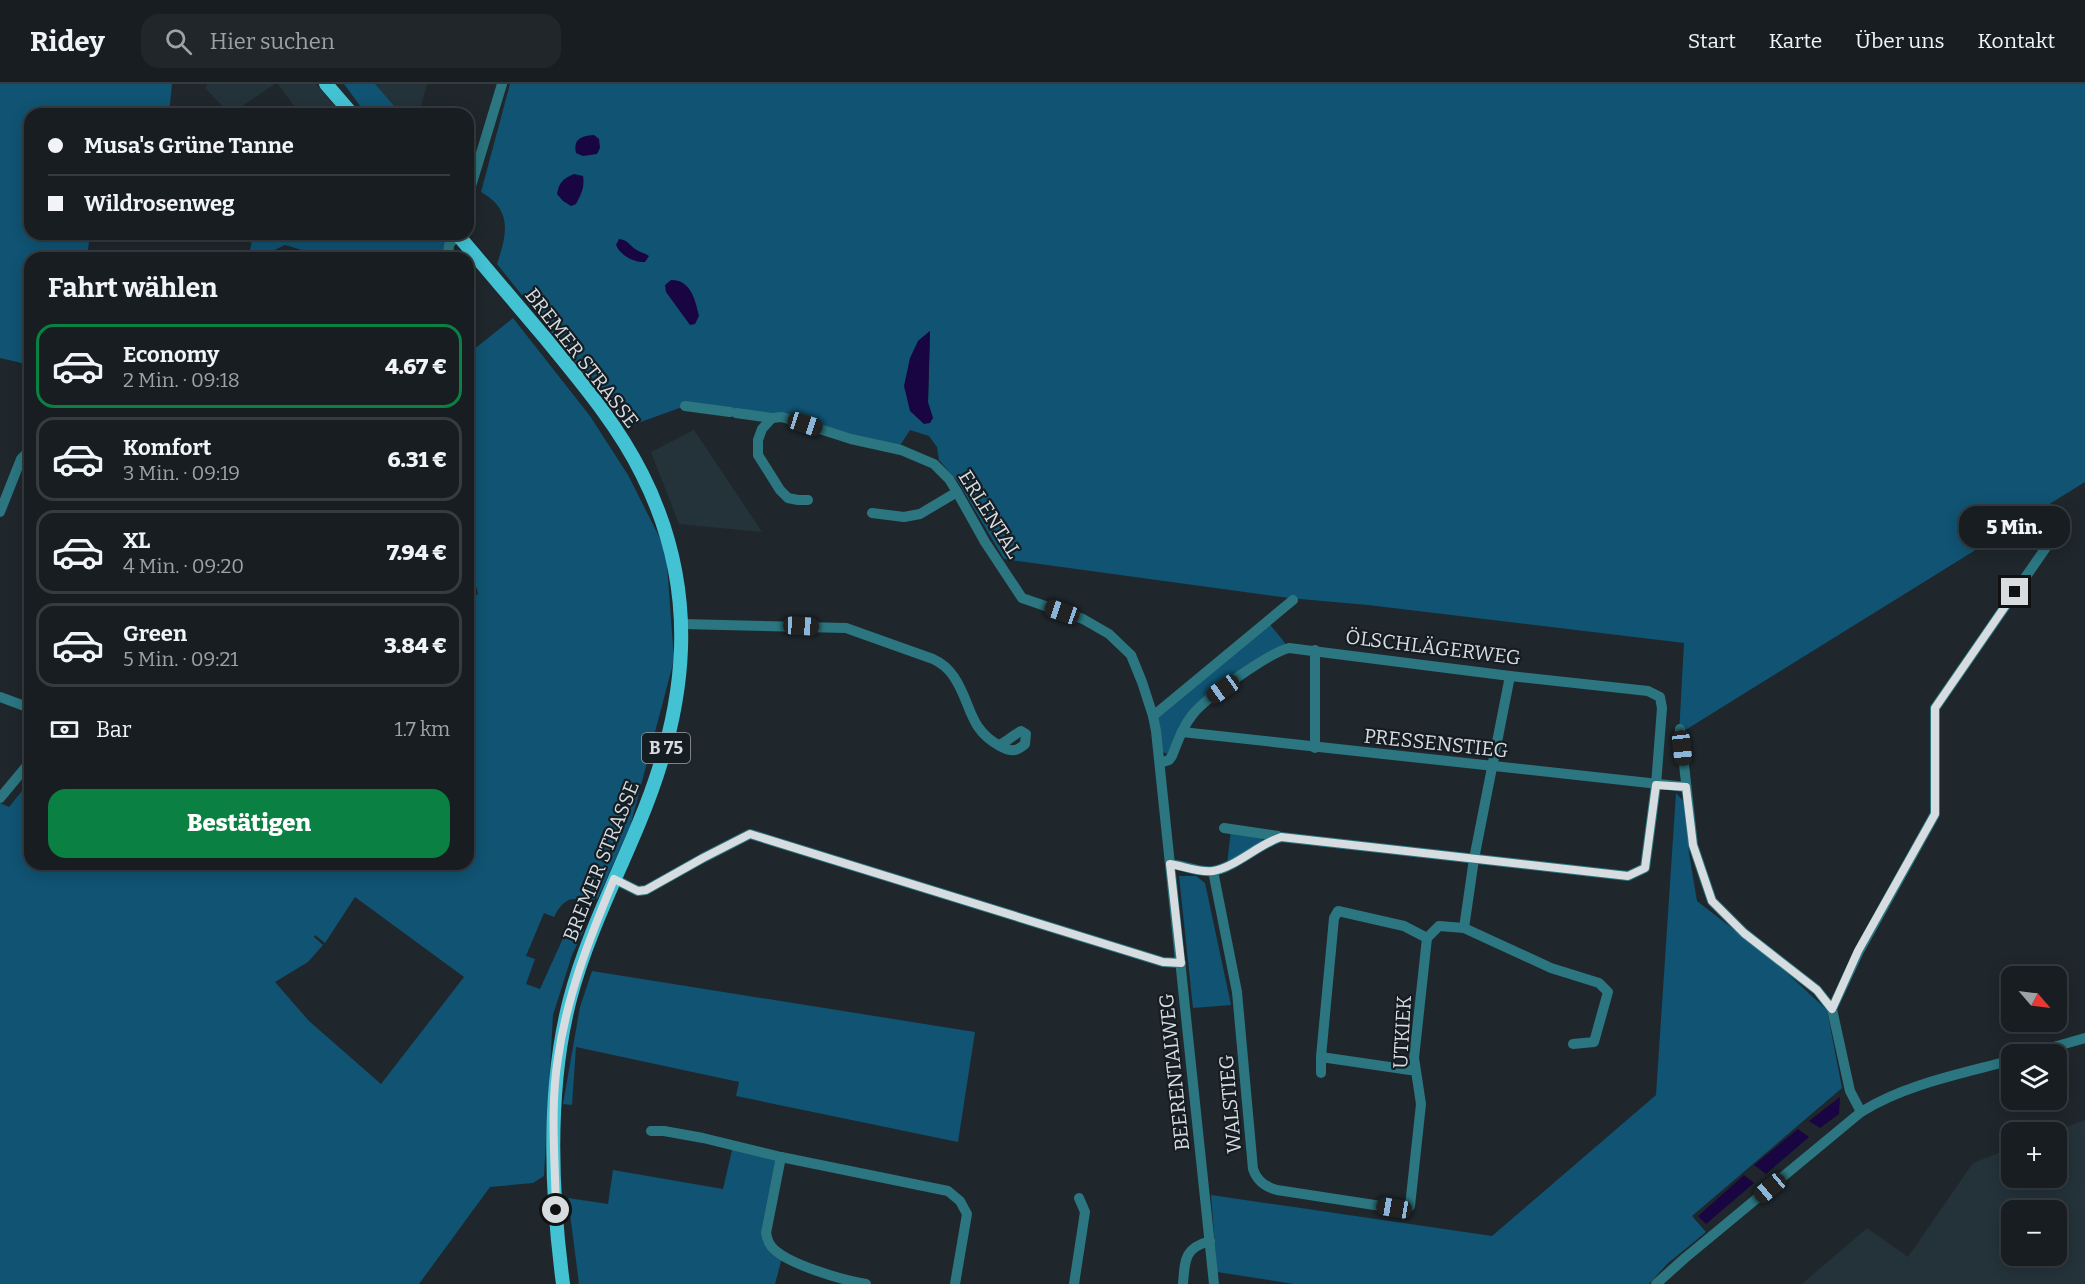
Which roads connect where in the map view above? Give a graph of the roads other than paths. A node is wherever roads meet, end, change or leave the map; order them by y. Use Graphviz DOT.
graph roads {
  1 [pos="326,84"];
  2 [pos="332,84"];
  3 [pos="502,84"];
  4 [pos="347,108"];
  5 [pos="348,108"];
  6 [pos="474,176"];
  7 [pos="462,240"];
  8 [pos="472,252"];
  9 [pos="474,254"];
  10 [pos="685,406"];
  11 [pos="772,418"];
  12 [pos="24,456"];
  13 [pos="957,492"];
  14 [pos="808,500"];
  15 [pos="0,512"];
  16 [pos="872,513"];
  17 [pos="2065,520"];
  18 [pos="1293,600"];
  19 [pos="682,624"];
  20 [pos="1316,650"];
  21 [pos="1510,676"];
  22 [pos="0,697"];
  23 [pos="24,706"];
  24 [pos="1154,716"];
  25 [pos="1680,729"];
  26 [pos="1182,732"];
  27 [pos="999,745"];
  28 [pos="1316,748"];
  29 [pos="1160,763"];
  30 [pos="1492,767"];
  31 [pos="24,769"];
  32 [pos="1656,785"];
  33 [pos="1686,787"];
  34 [pos="0,798"];
  35 [pos="1224,828"];
  36 [pos="1281,837"];
  37 [pos="1474,859"];
  38 [pos="1170,864"];
  39 [pos="1214,871"];
  40 [pos="614,879"];
  41 [pos="1464,928"];
  42 [pos="1427,938"];
  43 [pos="1181,963"];
  44 [pos="1832,1009"];
  45 [pos="2085,1038"];
  46 [pos="1573,1044"];
  47 [pos="2064,1044"];
  48 [pos="1321,1057"];
  49 [pos="2001,1063"];
  50 [pos="1415,1069"];
  51 [pos="1321,1073"];
  52 [pos="1861,1112"];
  53 [pos="651,1131"];
  54 [pos="781,1157"];
  55 [pos="1079,1198"];
  56 [pos="1410,1206"];
  57 [pos="1210,1241"];
  58 [pos="562,1284"];
  59 [pos="866,1284"];
  60 [pos="955,1284"];
  61 [pos="1074,1284"];
  62 [pos="1183,1284"];
  63 [pos="1214,1284"];
  64 [pos="1656,1284"];
  1 -- 4 [label="main road"];
  2 -- 5 [label="main road"];
  3 -- 6 [label="street"];
  7 -- 8 [label="main road, BREMER STRASSE / B 75"];
  9 -- 19 [label="main road, BREMER STRASSE / B 75"];
  10 -- 11 [label="street, ERLENTAL"];
  11 -- 13 [label="street, ERLENTAL"];
  11 -- 14 [label="street"];
  12 -- 15 [label="street"];
  13 -- 16 [label="street"];
  13 -- 24 [label="street, ERLENTAL"];
  17 -- 44 [label="street"];
  18 -- 24 [label="street"];
  19 -- 27 [label="street"];
  19 -- 40 [label="main road, BREMER STRASSE / B 75"];
  20 -- 21 [label="street, ÖLSCHLÄGERWEG"];
  20 -- 26 [label="street, ÖLSCHLÄGERWEG"];
  20 -- 28 [label="street"];
  21 -- 30 [label="street"];
  21 -- 32 [label="street, ÖLSCHLÄGERWEG"];
  22 -- 23 [label="street"];
  24 -- 29 [label="street, BEERENTALWEG"];
  25 -- 33 [label="street"];
  26 -- 28 [label="street, PRESSENSTIEG"];
  26 -- 29 [label="street, ÖLSCHLÄGERWEG"];
  28 -- 30 [label="street, PRESSENSTIEG"];
  29 -- 38 [label="street, BEERENTALWEG"];
  30 -- 32 [label="street, PRESSENSTIEG"];
  30 -- 37 [label="street"];
  31 -- 34 [label="street"];
  32 -- 33 [label="street, PRESSENSTIEG"];
  32 -- 37 [label="street"];
  33 -- 44 [label="street"];
  35 -- 36 [label="street"];
  36 -- 37 [label="street"];
  36 -- 39 [label="street"];
  37 -- 41 [label="street"];
  38 -- 39 [label="street"];
  38 -- 43 [label="street, BEERENTALWEG"];
  39 -- 56 [label="street, WALSTIEG"];
  40 -- 43 [label="street"];
  40 -- 58 [label="main road, BREMER STRASSE / B 75"];
  41 -- 42 [label="street"];
  41 -- 46 [label="street"];
  42 -- 48 [label="street"];
  42 -- 50 [label="street, UTKIEK"];
  43 -- 57 [label="street, BEERENTALWEG"];
  44 -- 52 [label="street"];
  45 -- 47 [label="street"];
  48 -- 50 [label="street"];
  48 -- 51 [label="street"];
  49 -- 52 [label="street"];
  50 -- 56 [label="street, UTKIEK"];
  52 -- 64 [label="street"];
  53 -- 54 [label="street"];
  54 -- 59 [label="street"];
  54 -- 60 [label="street"];
  55 -- 61 [label="street"];
  57 -- 62 [label="street"];
  57 -- 63 [label="street, BEERENTALWEG"];
}
